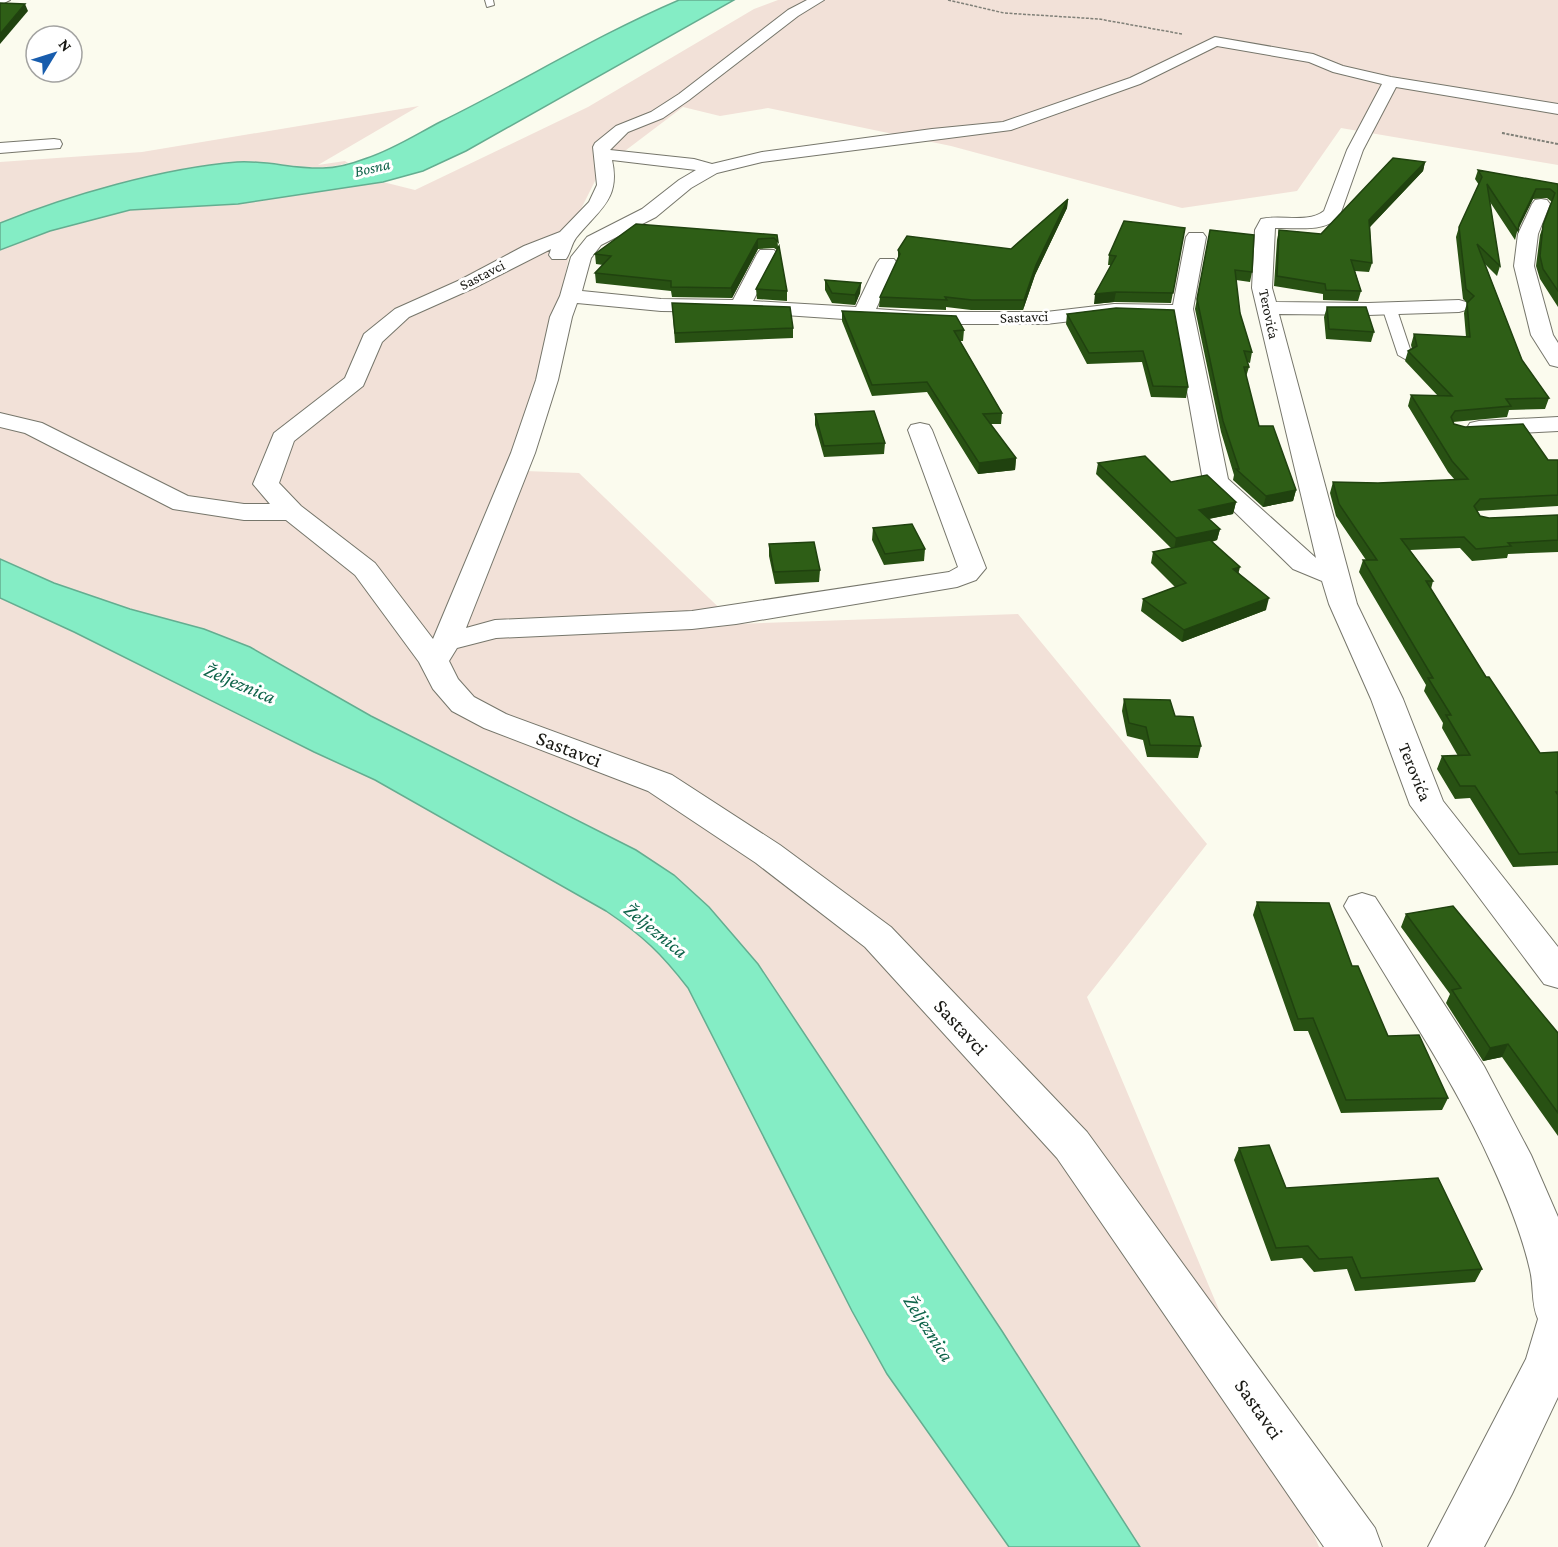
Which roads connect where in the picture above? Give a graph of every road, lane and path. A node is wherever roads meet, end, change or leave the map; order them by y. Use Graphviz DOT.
graph roads {
  1 [pos="817,0"];
  2 [pos="948,0"];
  3 [pos="1215,40"];
  4 [pos="1391,82"];
  5 [pos="1558,109"];
  6 [pos="1502,133"];
  7 [pos="54,144"];
  8 [pos="1558,144"];
  9 [pos="0,148"];
  10 [pos="602,154"];
  11 [pos="711,169"];
  12 [pos="1541,204"];
  13 [pos="566,237"];
  14 [pos="1196,237"];
  15 [pos="767,254"];
  16 [pos="887,263"];
  17 [pos="577,270"];
  18 [pos="570,297"];
  19 [pos="740,306"];
  20 [pos="1459,306"];
  21 [pos="1267,308"];
  22 [pos="1389,308"];
  23 [pos="1184,312"];
  24 [pos="863,315"];
  25 [pos="1405,356"];
  26 [pos="1558,360"];
  27 [pos="0,420"];
  28 [pos="1558,424"];
  29 [pos="1461,429"];
  30 [pos="920,430"];
  31 [pos="292,512"];
  32 [pos="1334,576"];
  33 [pos="440,651"];
  34 [pos="1362,906"];
  35 [pos="1558,974"];
  36 [pos="1558,1312"];
  37 [pos="1558,1327"];
  38 [pos="1356,1547"];
  39 [pos="1455,1547"];
  1 -- 10 [label="street"];
  2 -- 3 [label="path"];
  3 -- 4 [label="street"];
  3 -- 11 [label="street"];
  4 -- 5 [label="street"];
  4 -- 21 [label="street, Terovića"];
  6 -- 8 [label="path"];
  7 -- 9 [label="street"];
  10 -- 11 [label="street"];
  10 -- 13 [label="street"];
  11 -- 17 [label="street"];
  12 -- 26 [label="street"];
  13 -- 17 [label="street"];
  13 -- 31 [label="street, Sastavci"];
  14 -- 23 [label="street"];
  15 -- 19 [label="street"];
  16 -- 24 [label="street"];
  17 -- 18 [label="street"];
  18 -- 19 [label="street, Sastavci"];
  18 -- 33 [label="street"];
  19 -- 24 [label="street, Sastavci"];
  20 -- 22 [label="street"];
  21 -- 22 [label="street"];
  21 -- 32 [label="street, Terovića"];
  22 -- 25 [label="lane"];
  23 -- 24 [label="street, Sastavci"];
  23 -- 32 [label="street"];
  27 -- 31 [label="street"];
  28 -- 29 [label="street"];
  30 -- 33 [label="street"];
  31 -- 33 [label="street, Sastavci"];
  32 -- 35 [label="street, Terovića"];
  33 -- 38 [label="street, Sastavci"];
  34 -- 36 [label="street"];
  37 -- 39 [label="street"];
}
